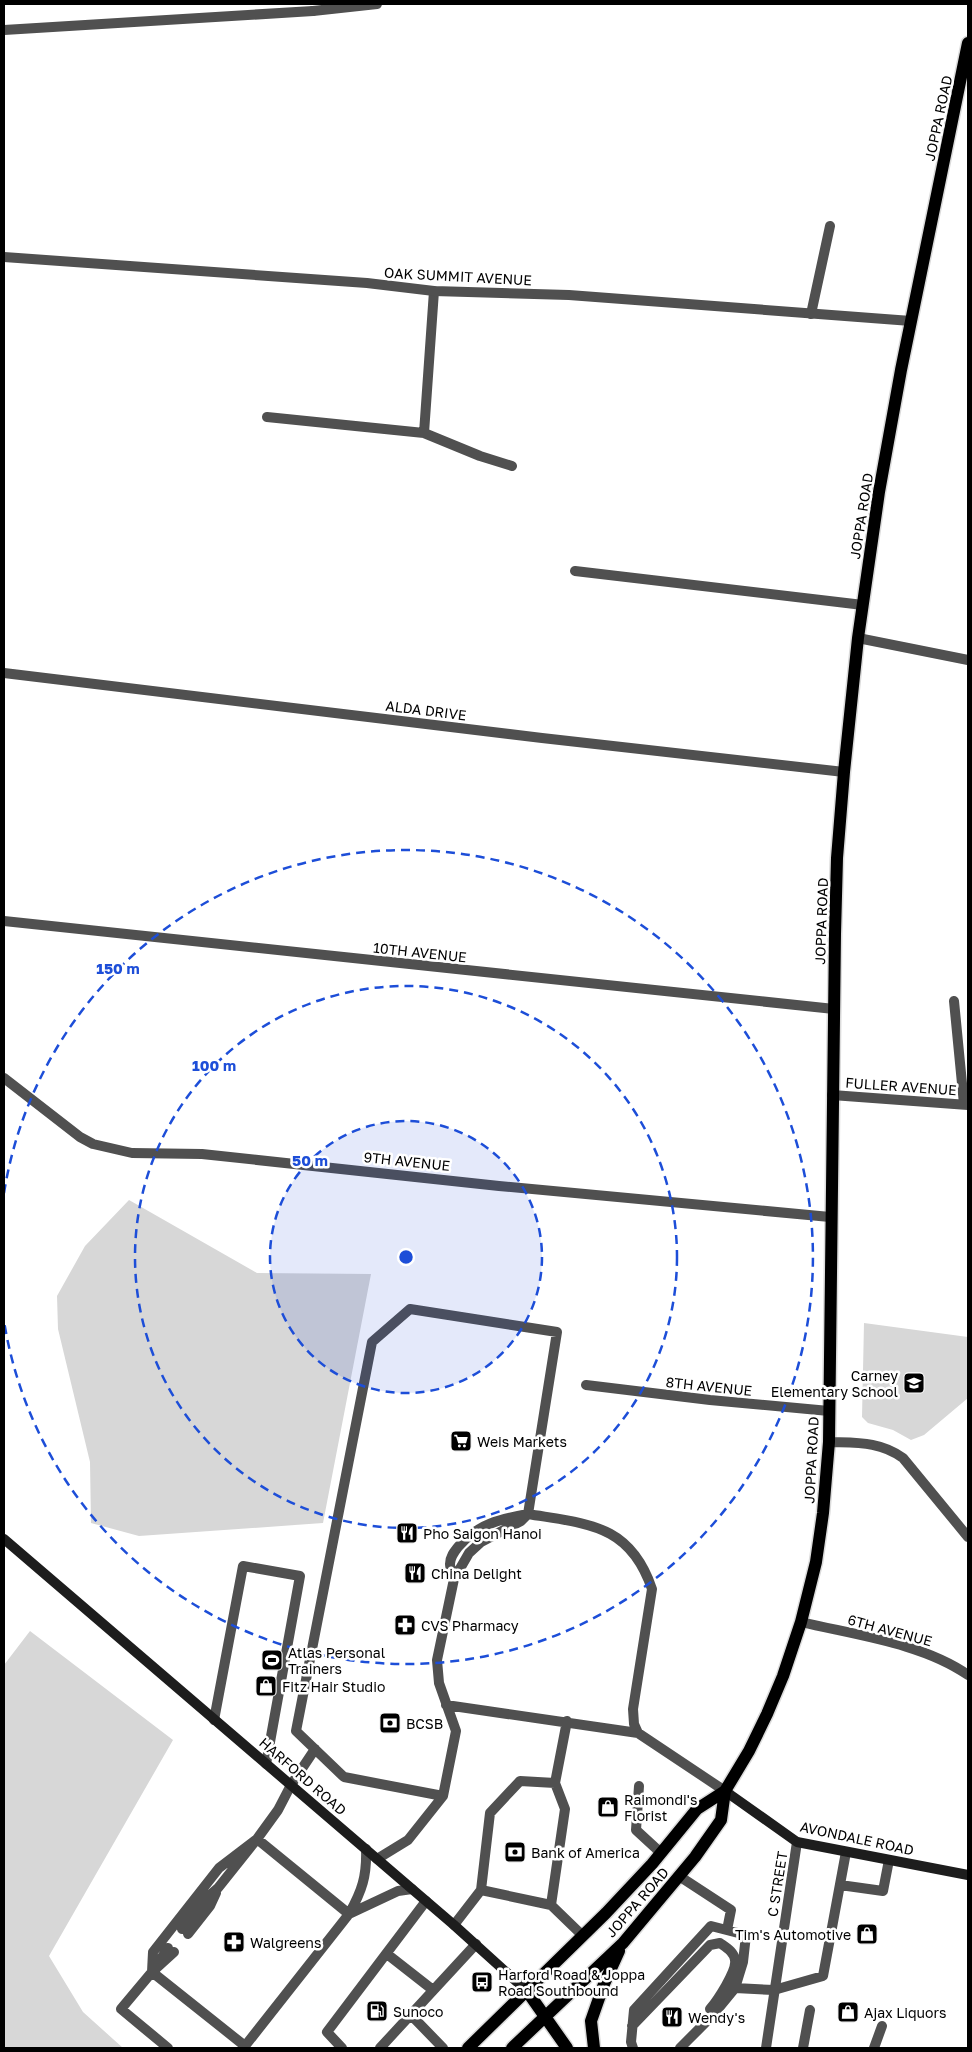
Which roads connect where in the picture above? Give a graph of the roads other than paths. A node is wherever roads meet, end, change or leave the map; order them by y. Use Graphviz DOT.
graph roads {
  1 [pos="376,4"];
  2 [pos="4,30"];
  3 [pos="968,43"];
  4 [pos="966,66"];
  5 [pos="830,226"];
  6 [pos="4,257"];
  7 [pos="434,290"];
  8 [pos="811,314"];
  9 [pos="911,321"];
  10 [pos="267,417"];
  11 [pos="424,433"];
  12 [pos="512,466"];
  13 [pos="575,571"];
  14 [pos="863,605"];
  15 [pos="858,638"];
  16 [pos="968,660"];
  17 [pos="4,673"];
  18 [pos="844,772"];
  19 [pos="4,921"];
  20 [pos="954,1001"];
  21 [pos="834,1009"];
  22 [pos="4,1078"];
  23 [pos="832,1095"];
  24 [pos="966,1104"];
  25 [pos="830,1217"];
  26 [pos="586,1385"];
  27 [pos="830,1411"];
  28 [pos="828,1442"];
  29 [pos="528,1514"];
  30 [pos="968,1537"];
  31 [pos="4,1539"];
  32 [pos="802,1622"];
  33 [pos="968,1675"];
  34 [pos="446,1705"];
  35 [pos="214,1720"];
  36 [pos="567,1721"];
  37 [pos="638,1733"];
  38 [pos="315,1749"];
  39 [pos="266,1764"];
  40 [pos="555,1784"];
  41 [pos="291,1785"];
  42 [pos="638,1786"];
  43 [pos="725,1791"];
  44 [pos="443,1796"];
  45 [pos="257,1839"];
  46 [pos="797,1842"];
  47 [pos="366,1849"];
  48 [pos="846,1852"];
  49 [pos="661,1853"];
  50 [pos="377,1859"];
  51 [pos="889,1860"];
  52 [pos="968,1875"];
  53 [pos="679,1876"];
  54 [pos="840,1885"];
  55 [pos="412,1889"];
  56 [pos="481,1890"];
  57 [pos="426,1901"];
  58 [pos="551,1905"];
  59 [pos="349,1914"];
  60 [pos="454,1925"];
  61 [pos="727,1930"];
  62 [pos="185,1932"];
  63 [pos="583,1936"];
  64 [pos="623,1943"];
  65 [pos="476,1944"];
  66 [pos="171,1950"];
  67 [pos="387,1954"];
  68 [pos="152,1972"];
  69 [pos="735,1988"];
  70 [pos="433,1990"];
  71 [pos="774,1990"];
  72 [pos="527,1991"];
  73 [pos="810,2010"];
  74 [pos="411,2015"];
  75 [pos="546,2016"];
  76 [pos="632,2026"];
  77 [pos="882,2026"];
  78 [pos="245,2047"];
  79 [pos="168,2048"];
  80 [pos="342,2048"];
  81 [pos="380,2048"];
  82 [pos="443,2048"];
  83 [pos="468,2048"];
  84 [pos="512,2048"];
  85 [pos="567,2048"];
  86 [pos="594,2048"];
  87 [pos="633,2048"];
  88 [pos="673,2048"];
  89 [pos="680,2048"];
  90 [pos="766,2048"];
  91 [pos="803,2048"];
  92 [pos="874,2048"];
  1 -- 2 [label="street"];
  3 -- 4 [label="main road, JOPPA ROAD"];
  4 -- 9 [label="main road, JOPPA ROAD"];
  5 -- 8 [label="street"];
  6 -- 7 [label="street, OAK SUMMIT AVENUE"];
  7 -- 8 [label="street, OAK SUMMIT AVENUE"];
  7 -- 11 [label="street"];
  8 -- 9 [label="street, OAK SUMMIT AVENUE"];
  9 -- 14 [label="main road, JOPPA ROAD"];
  10 -- 11 [label="street"];
  11 -- 12 [label="street"];
  13 -- 14 [label="street"];
  14 -- 15 [label="main road, JOPPA ROAD"];
  15 -- 16 [label="street"];
  15 -- 18 [label="main road, JOPPA ROAD"];
  17 -- 18 [label="street, ALDA DRIVE"];
  18 -- 21 [label="main road, JOPPA ROAD"];
  19 -- 21 [label="street, 10TH AVENUE"];
  20 -- 24 [label="street"];
  21 -- 23 [label="main road, JOPPA ROAD"];
  22 -- 25 [label="street, 9TH AVENUE"];
  23 -- 24 [label="street, FULLER AVENUE"];
  23 -- 25 [label="main road, JOPPA ROAD"];
  25 -- 27 [label="main road, JOPPA ROAD"];
  26 -- 27 [label="street, 8TH AVENUE"];
  27 -- 28 [label="main road, JOPPA ROAD"];
  28 -- 30 [label="street"];
  28 -- 32 [label="main road, JOPPA ROAD"];
  29 -- 34 [label="street"];
  29 -- 37 [label="street"];
  29 -- 38 [label="street"];
  31 -- 35 [label="main road, HARFORD ROAD"];
  32 -- 33 [label="street, 6TH AVENUE"];
  32 -- 43 [label="main road, JOPPA ROAD"];
  34 -- 36 [label="street"];
  34 -- 44 [label="street"];
  35 -- 39 [label="main road, HARFORD ROAD"];
  35 -- 39 [label="street"];
  36 -- 37 [label="street"];
  36 -- 40 [label="street"];
  37 -- 43 [label="street"];
  38 -- 41 [label="street"];
  38 -- 44 [label="street"];
  39 -- 41 [label="main road, HARFORD ROAD"];
  40 -- 56 [label="street"];
  40 -- 58 [label="street"];
  41 -- 45 [label="street"];
  41 -- 47 [label="main road, HARFORD ROAD"];
  42 -- 49 [label="street"];
  43 -- 46 [label="main road, AVONDALE ROAD"];
  43 -- 49 [label="main road, JOPPA ROAD"];
  43 -- 53 [label="main road, JOPPA ROAD"];
  44 -- 50 [label="street"];
  45 -- 59 [label="street"];
  45 -- 62 [label="street"];
  45 -- 68 [label="street"];
  46 -- 48 [label="main road, AVONDALE ROAD"];
  46 -- 71 [label="street, C STREET"];
  47 -- 50 [label="main road, HARFORD ROAD"];
  47 -- 59 [label="street"];
  48 -- 51 [label="main road, AVONDALE ROAD"];
  48 -- 54 [label="street"];
  49 -- 63 [label="main road, JOPPA ROAD"];
  50 -- 55 [label="main road, HARFORD ROAD"];
  51 -- 52 [label="main road, AVONDALE ROAD"];
  51 -- 54 [label="street"];
  53 -- 61 [label="street"];
  53 -- 64 [label="main road, JOPPA ROAD"];
  54 -- 71 [label="street"];
  55 -- 57 [label="main road, HARFORD ROAD"];
  55 -- 59 [label="street"];
  56 -- 58 [label="street"];
  56 -- 60 [label="street"];
  57 -- 60 [label="main road, HARFORD ROAD"];
  57 -- 67 [label="street"];
  58 -- 63 [label="street"];
  59 -- 78 [label="street"];
  60 -- 65 [label="main road, HARFORD ROAD"];
  61 -- 69 [label="street"];
  61 -- 76 [label="street"];
  63 -- 72 [label="main road, JOPPA ROAD"];
  64 -- 75 [label="main road, JOPPA ROAD"];
  64 -- 86 [label="main road"];
  65 -- 70 [label="street"];
  65 -- 72 [label="main road, HARFORD ROAD"];
  66 -- 68 [label="street"];
  67 -- 70 [label="street"];
  67 -- 80 [label="street"];
  68 -- 78 [label="street"];
  68 -- 79 [label="street"];
  69 -- 71 [label="street"];
  69 -- 89 [label="street"];
  70 -- 74 [label="street"];
  71 -- 90 [label="street, C STREET"];
  72 -- 75 [label="main road, HARFORD ROAD"];
  72 -- 83 [label="main road, JOPPA ROAD"];
  73 -- 91 [label="street"];
  74 -- 81 [label="street"];
  74 -- 82 [label="street"];
  75 -- 84 [label="main road, JOPPA ROAD"];
  75 -- 85 [label="main road, HARFORD ROAD"];
  76 -- 87 [label="street"];
  76 -- 88 [label="street"];
  77 -- 92 [label="street"];
}
